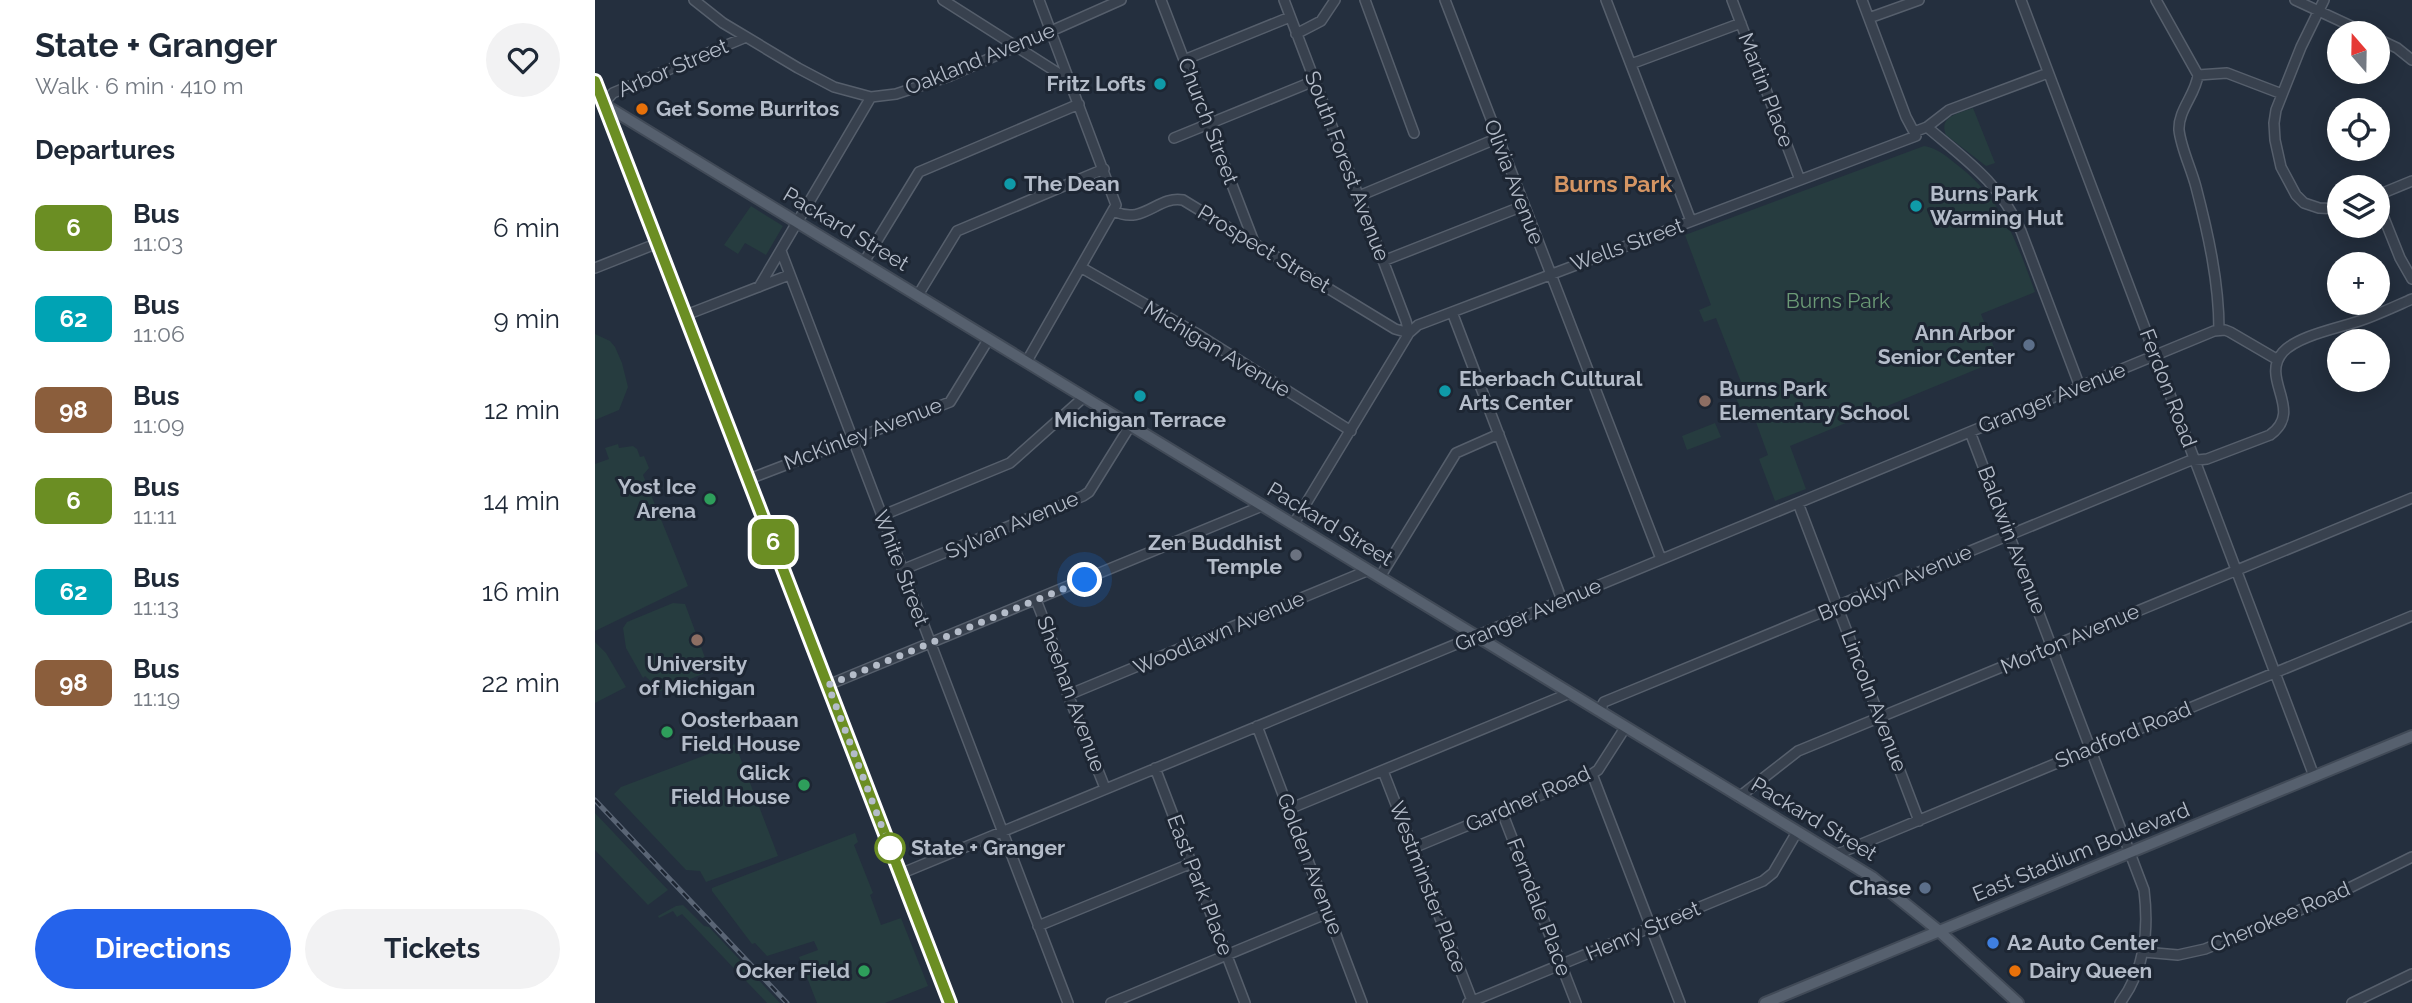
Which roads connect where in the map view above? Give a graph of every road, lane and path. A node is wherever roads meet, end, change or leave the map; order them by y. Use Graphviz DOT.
graph roads {
  1 [pos="694,0"];
  2 [pos="943,0"];
  3 [pos="1039,0"];
  4 [pos="1121,0"];
  5 [pos="1161,0"];
  6 [pos="1284,0"];
  7 [pos="1335,0"];
  8 [pos="1365,0"];
  9 [pos="1445,0"];
  10 [pos="1606,0"];
  11 [pos="1732,0"];
  12 [pos="1862,0"];
  13 [pos="1919,0"];
  14 [pos="2021,0"];
  15 [pos="2156,0"];
  16 [pos="2295,0"];
  17 [pos="2324,0"];
  18 [pos="2319,11"];
  19 [pos="1290,17"];
  20 [pos="1869,18"];
  21 [pos="2341,21"];
  22 [pos="1741,23"];
  23 [pos="1050,30"];
  24 [pos="1297,34"];
  25 [pos="746,37"];
  26 [pos="2391,45"];
  27 [pos="1017,46"];
  28 [pos="1184,60"];
  29 [pos="2412,60"];
  30 [pos="1630,64"];
  31 [pos="2048,73"];
  32 [pos="2198,75"];
  33 [pos="595,81"];
  34 [pos="1070,81"];
  35 [pos="1314,81"];
  36 [pos="2283,94"];
  37 [pos="871,97"];
  38 [pos="603,103"];
  39 [pos="1079,104"];
  40 [pos="1210,124"];
  41 [pos="1927,127"];
  42 [pos="1414,132"];
  43 [pos="1914,132"];
  44 [pos="1174,138"];
  45 [pos="1498,138"];
  46 [pos="1104,169"];
  47 [pos="1800,180"];
  48 [pos="2412,181"];
  49 [pos="2390,190"];
  50 [pos="1359,196"];
  51 [pos="1523,206"];
  52 [pos="2327,208"];
  53 [pos="1114,211"];
  54 [pos="1691,222"];
  55 [pos="798,223"];
  56 [pos="2390,233"];
  57 [pos="1254,242"];
  58 [pos="658,243"];
  59 [pos="781,251"];
  60 [pos="1383,261"];
  61 [pos="864,262"];
  62 [pos="595,268"];
  63 [pos="1082,268"];
  64 [pos="1551,273"];
  65 [pos="789,275"];
  66 [pos="2412,279"];
  67 [pos="759,287"];
  68 [pos="918,295"];
  69 [pos="2412,299"];
  70 [pos="1452,312"];
  71 [pos="686,315"];
  72 [pos="2219,330"];
  73 [pos="1409,334"];
  74 [pos="988,340"];
  75 [pos="2155,356"];
  76 [pos="2278,360"];
  77 [pos="1027,361"];
  78 [pos="2080,387"];
  79 [pos="1084,397"];
  80 [pos="1130,426"];
  81 [pos="1351,431"];
  82 [pos="1970,432"];
  83 [pos="1499,434"];
  84 [pos="852,440"];
  85 [pos="2195,461"];
  86 [pos="749,479"];
  87 [pos="2412,498"];
  88 [pos="1798,503"];
  89 [pos="1262,506"];
  90 [pos="881,516"];
  91 [pos="1293,525"];
  92 [pos="2010,534"];
  93 [pos="1661,559"];
  94 [pos="902,570"];
  95 [pos="1369,570"];
  96 [pos="2236,570"];
  97 [pos="1380,577"];
  98 [pos="1036,600"];
  99 [pos="1562,600"];
  100 [pos="1838,606"];
  101 [pos="2412,616"];
  102 [pos="1477,636"];
  103 [pos="930,643"];
  104 [pos="2052,646"];
  105 [pos="2275,673"];
  106 [pos="828,685"];
  107 [pos="1570,693"];
  108 [pos="1068,695"];
  109 [pos="1599,711"];
  110 [pos="1880,718"];
  111 [pos="1257,726"];
  112 [pos="1625,727"];
  113 [pos="2412,736"];
  114 [pos="2092,747"];
  115 [pos="1155,768"];
  116 [pos="1383,771"];
  117 [pos="1592,775"];
  118 [pos="2314,776"];
  119 [pos="1105,788"];
  120 [pos="1739,797"];
  121 [pos="1289,809"];
  122 [pos="1502,811"];
  123 [pos="1919,821"];
  124 [pos="1002,832"];
  125 [pos="1797,832"];
  126 [pos="1413,848"];
  127 [pos="2131,852"];
  128 [pos="1835,855"];
  129 [pos="2412,857"];
  130 [pos="1192,863"];
  131 [pos="900,874"];
  132 [pos="1328,913"];
  133 [pos="1038,926"];
  134 [pos="1651,927"];
  135 [pos="1939,931"];
  136 [pos="2144,952"];
  137 [pos="1227,955"];
  138 [pos="1562,965"];
  139 [pos="2412,974"];
  140 [pos="1471,1002"];
  141 [pos="2357,1002"];
  142 [pos="950,1003"];
  143 [pos="1068,1003"];
  144 [pos="1111,1003"];
  145 [pos="1245,1003"];
  146 [pos="1362,1003"];
  147 [pos="1576,1003"];
  148 [pos="1680,1003"];
  149 [pos="1765,1003"];
  150 [pos="2018,1003"];
  151 [pos="2120,1003"];
  1 -- 25 [label="street, Oakland Avenue"];
  2 -- 27 [label="street"];
  3 -- 23 [label="street"];
  4 -- 23 [label="street, Oakland Avenue"];
  5 -- 28 [label="street, Church Street"];
  6 -- 19 [label="street, South Forest Avenue"];
  7 -- 24 [label="street"];
  8 -- 42 [label="street"];
  9 -- 45 [label="street, Olivia Avenue"];
  10 -- 30 [label="street"];
  11 -- 22 [label="street, Martin Place"];
  12 -- 20 [label="street"];
  13 -- 20 [label="street"];
  14 -- 31 [label="street, Ferdon Road"];
  15 -- 32 [label="street"];
  16 -- 18 [label="street"];
  17 -- 18 [label="street"];
  18 -- 21 [label="street"];
  18 -- 36 [label="street"];
  19 -- 24 [label="street, South Forest Avenue"];
  19 -- 28 [label="street"];
  20 -- 43 [label="street"];
  22 -- 30 [label="street"];
  22 -- 47 [label="street, Martin Place"];
  23 -- 27 [label="street, Oakland Avenue"];
  23 -- 34 [label="street"];
  24 -- 35 [label="street, South Forest Avenue"];
  25 -- 37 [label="street, Oakland Avenue"];
  25 -- 38 [label="street, Arbor Street"];
  26 -- 29 [label="street"];
  27 -- 34 [label="street"];
  27 -- 37 [label="street, Oakland Avenue"];
  28 -- 40 [label="street, Church Street"];
  30 -- 54 [label="street"];
  31 -- 41 [label="street, Wells Street"];
  31 -- 75 [label="street, Ferdon Road"];
  32 -- 36 [label="street"];
  32 -- 72 [label="street"];
  33 -- 38 [label="main road"];
  34 -- 39 [label="street"];
  35 -- 40 [label="street"];
  35 -- 50 [label="street, South Forest Avenue"];
  36 -- 52 [label="street"];
  37 -- 55 [label="street"];
  38 -- 55 [label="main road, Packard Street"];
  38 -- 58 [label="main road"];
  39 -- 46 [label="street"];
  39 -- 61 [label="street"];
  40 -- 44 [label="street"];
  40 -- 57 [label="street, Church Street"];
  41 -- 43 [label="street, Wells Street"];
  41 -- 78 [label="street"];
  43 -- 47 [label="street, Wells Street"];
  45 -- 50 [label="street"];
  45 -- 51 [label="street, Olivia Avenue"];
  46 -- 53 [label="street"];
  46 -- 68 [label="street"];
  47 -- 54 [label="street, Wells Street"];
  48 -- 49 [label="street"];
  50 -- 60 [label="street, South Forest Avenue"];
  51 -- 60 [label="street"];
  51 -- 64 [label="street, Olivia Avenue"];
  53 -- 57 [label="street, Prospect Street"];
  53 -- 63 [label="street"];
  54 -- 64 [label="street, Wells Street"];
  55 -- 59 [label="street"];
  55 -- 61 [label="main road, Packard Street"];
  56 -- 66 [label="street"];
  57 -- 73 [label="street, Prospect Street"];
  58 -- 62 [label="street"];
  58 -- 71 [label="main road"];
  59 -- 65 [label="street, White Street"];
  59 -- 67 [label="street"];
  60 -- 73 [label="street, South Forest Avenue"];
  61 -- 68 [label="main road, Packard Street"];
  63 -- 77 [label="street"];
  63 -- 81 [label="street, Michigan Avenue"];
  64 -- 70 [label="street, Wells Street"];
  64 -- 93 [label="street, Olivia Avenue"];
  65 -- 67 [label="street"];
  65 -- 84 [label="street, White Street"];
  67 -- 71 [label="street"];
  68 -- 74 [label="main road, Packard Street"];
  69 -- 76 [label="street"];
  70 -- 73 [label="street, Wells Street"];
  70 -- 83 [label="street"];
  71 -- 86 [label="main road"];
  72 -- 75 [label="street, Granger Avenue"];
  72 -- 76 [label="street"];
  73 -- 81 [label="street, Wells Street"];
  74 -- 77 [label="main road, Packard Street"];
  74 -- 84 [label="street, McKinley Avenue"];
  75 -- 78 [label="street, Granger Avenue"];
  75 -- 85 [label="street, Ferdon Road"];
  76 -- 85 [label="street, Brooklyn Avenue"];
  77 -- 79 [label="main road, Packard Street"];
  78 -- 82 [label="street, Granger Avenue"];
  79 -- 80 [label="main road, Packard Street"];
  79 -- 90 [label="street"];
  80 -- 89 [label="main road, Packard Street"];
  80 -- 94 [label="street, Sylvan Avenue"];
  81 -- 91 [label="street, Wells Street"];
  82 -- 88 [label="street, Granger Avenue"];
  82 -- 92 [label="street, Baldwin Avenue"];
  83 -- 97 [label="street"];
  83 -- 99 [label="street"];
  84 -- 86 [label="street, McKinley Avenue"];
  84 -- 90 [label="street, White Street"];
  85 -- 92 [label="street, Brooklyn Avenue"];
  85 -- 96 [label="street, Ferdon Road"];
  86 -- 106 [label="main road"];
  87 -- 96 [label="street, Morton Avenue"];
  88 -- 93 [label="street, Granger Avenue"];
  88 -- 100 [label="street, Lincoln Avenue"];
  89 -- 91 [label="main road, Packard Street"];
  89 -- 98 [label="street"];
  90 -- 94 [label="street, White Street"];
  91 -- 95 [label="main road, Packard Street"];
  92 -- 100 [label="street, Brooklyn Avenue"];
  92 -- 104 [label="street, Baldwin Avenue"];
  93 -- 99 [label="street, Granger Avenue"];
  94 -- 103 [label="street, White Street"];
  95 -- 97 [label="main road, Packard Street"];
  95 -- 108 [label="street, Woodlawn Avenue"];
  96 -- 104 [label="street, Morton Avenue"];
  96 -- 105 [label="street, Ferdon Road"];
  97 -- 102 [label="main road, Packard Street"];
  98 -- 103 [label="street"];
  98 -- 108 [label="street, Sheehan Avenue"];
  99 -- 102 [label="street, Granger Avenue"];
  100 -- 109 [label="street, Brooklyn Avenue"];
  100 -- 110 [label="street, Lincoln Avenue"];
  101 -- 105 [label="street, Shadford Road"];
  102 -- 107 [label="main road, Packard Street"];
  102 -- 111 [label="street, Granger Avenue"];
  103 -- 106 [label="street"];
  103 -- 124 [label="street, White Street"];
  104 -- 110 [label="street, Morton Avenue"];
  104 -- 114 [label="street, Baldwin Avenue"];
  105 -- 114 [label="street, Shadford Road"];
  105 -- 118 [label="street, Ferdon Road"];
  106 -- 131 [label="main road"];
  107 -- 109 [label="main road, Packard Street"];
  107 -- 116 [label="street"];
  108 -- 119 [label="street, Sheehan Avenue"];
  109 -- 112 [label="main road, Packard Street"];
  110 -- 120 [label="street, Morton Avenue"];
  110 -- 123 [label="street, Lincoln Avenue"];
  111 -- 115 [label="street, Granger Avenue"];
  111 -- 121 [label="street, Golden Avenue"];
  112 -- 117 [label="street, Gardner Road"];
  112 -- 120 [label="main road, Packard Street"];
  113 -- 118 [label="main road, East Stadium Boulevard"];
  114 -- 123 [label="street, Shadford Road"];
  114 -- 127 [label="street, Baldwin Avenue"];
  115 -- 119 [label="street, Granger Avenue"];
  115 -- 130 [label="street, East Park Place"];
  116 -- 121 [label="street"];
  116 -- 126 [label="street, Westminster Place"];
  117 -- 122 [label="street, Gardner Road"];
  117 -- 134 [label="street"];
  118 -- 127 [label="main road, East Stadium Boulevard"];
  119 -- 124 [label="street, Granger Avenue"];
  120 -- 125 [label="main road, Packard Street"];
  121 -- 132 [label="street, Golden Avenue"];
  122 -- 126 [label="street, Gardner Road"];
  122 -- 138 [label="street, Ferndale Place"];
  123 -- 128 [label="street, Shadford Road"];
  124 -- 131 [label="street, Granger Avenue"];
  124 -- 133 [label="street, White Street"];
  125 -- 128 [label="main road, Packard Street"];
  125 -- 134 [label="street, Henry Street"];
  126 -- 140 [label="street, Westminster Place"];
  127 -- 135 [label="main road, East Stadium Boulevard"];
  127 -- 136 [label="street, Baldwin Avenue"];
  128 -- 135 [label="main road, Packard Street"];
  129 -- 136 [label="street, Cherokee Road"];
  130 -- 133 [label="street"];
  130 -- 137 [label="street, East Park Place"];
  131 -- 142 [label="main road"];
  132 -- 137 [label="street"];
  132 -- 146 [label="street, Golden Avenue"];
  133 -- 143 [label="street, White Street"];
  134 -- 138 [label="street, Henry Street"];
  134 -- 148 [label="street"];
  135 -- 149 [label="main road, East Stadium Boulevard"];
  135 -- 150 [label="main road, Packard Street"];
  136 -- 151 [label="street, Baldwin Avenue"];
  137 -- 144 [label="street"];
  137 -- 145 [label="street, East Park Place"];
  138 -- 140 [label="street, Henry Street"];
  138 -- 147 [label="street, Ferndale Place"];
  139 -- 141 [label="street"];
}
